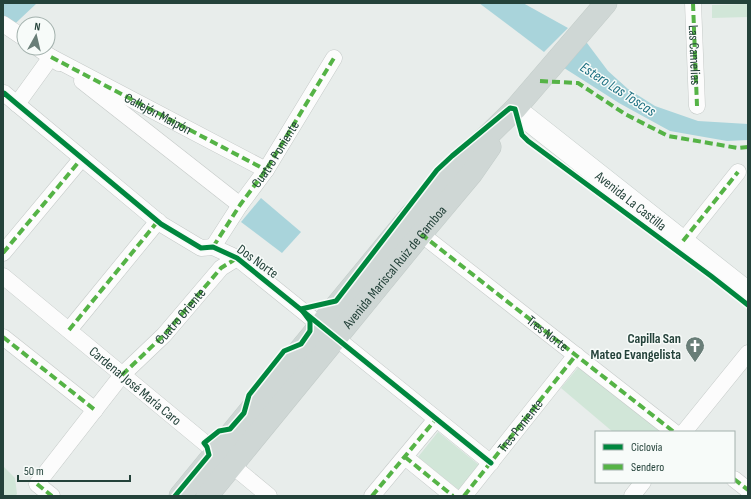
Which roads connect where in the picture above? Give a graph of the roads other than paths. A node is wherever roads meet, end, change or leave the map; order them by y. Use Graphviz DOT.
graph roads {
  1 [pos="606,3"];
  2 [pos="693,3"];
  3 [pos="3,24"];
  4 [pos="16,32"];
  5 [pos="42,56"];
  6 [pos="49,56"];
  7 [pos="52,56"];
  8 [pos="334,58"];
  9 [pos="4,94"];
  10 [pos="17,104"];
  11 [pos="697,106"];
  12 [pos="515,109"];
  13 [pos="82,158"];
  14 [pos="266,170"];
  15 [pos="738,172"];
  16 [pos="240,205"];
  17 [pos="158,221"];
  18 [pos="421,234"];
  19 [pos="683,241"];
  20 [pos="214,247"];
  21 [pos="3,253"];
  22 [pos="237,258"];
  23 [pos="3,276"];
  24 [pos="748,293"];
  25 [pos="69,330"];
  26 [pos="328,332"];
  27 [pos="3,337"];
  28 [pos="748,353"];
  29 [pos="576,356"];
  30 [pos="122,375"];
  31 [pos="95,410"];
  32 [pos="436,419"];
  33 [pos="673,431"];
  34 [pos="685,431"];
  35 [pos="405,457"];
  36 [pos="224,459"];
  37 [pos="490,463"];
  38 [pos="735,480"];
  39 [pos="642,483"];
  40 [pos="748,490"];
  41 [pos="52,496"];
  42 [pos="180,496"];
  43 [pos="208,496"];
  44 [pos="269,496"];
  45 [pos="372,496"];
  46 [pos="453,496"];
  47 [pos="464,496"];
  48 [pos="632,496"];
  1 -- 12 [label="main road, Avenida Mariscal Ruiz de Gamboa"];
  2 -- 11 [label="street, Las Camelias"];
  3 -- 4 [label="street"];
  5 -- 10 [label="street"];
  6 -- 16 [label="street, Callejón Maipón"];
  7 -- 14 [label="street, Callejón Maipón"];
  8 -- 14 [label="street, Cuatro Poniente"];
  9 -- 10 [label="street, Dos Norte"];
  10 -- 13 [label="street, Dos Norte"];
  12 -- 18 [label="main road, Avenida Mariscal Ruiz de Gamboa"];
  12 -- 19 [label="main road, Avenida La Castilla"];
  12 -- 26 [label="main road, Avenida Mariscal Ruiz de Gamboa"];
  13 -- 17 [label="street, Dos Norte"];
  13 -- 21 [label="street"];
  14 -- 16 [label="street, Cuatro Poniente"];
  15 -- 19 [label="street"];
  16 -- 20 [label="street, Cuatro Poniente"];
  17 -- 20 [label="street, Dos Norte"];
  17 -- 25 [label="street"];
  18 -- 26 [label="main road, Avenida Mariscal Ruiz de Gamboa"];
  18 -- 29 [label="street, Tres Norte"];
  19 -- 24 [label="main road, Avenida La Castilla"];
  20 -- 22 [label="street, Dos Norte"];
  22 -- 26 [label="street, Dos Norte"];
  22 -- 30 [label="street, Cuatro Oriente"];
  23 -- 25 [label="street, Cardenal José María Caro"];
  25 -- 30 [label="street, Cardenal José María Caro"];
  26 -- 32 [label="street, Dos Norte"];
  26 -- 36 [label="main road, Avenida Mariscal Ruiz de Gamboa"];
  27 -- 31 [label="street"];
  28 -- 34 [label="street"];
  29 -- 33 [label="street, Tres Norte"];
  29 -- 37 [label="street, Tres Poniente"];
  30 -- 31 [label="street"];
  30 -- 36 [label="street, Cardenal José María Caro"];
  31 -- 41 [label="street"];
  32 -- 35 [label="street"];
  32 -- 37 [label="street, Dos Norte"];
  35 -- 45 [label="street"];
  35 -- 46 [label="street"];
  36 -- 42 [label="main road, Avenida Mariscal Ruiz de Gamboa"];
  36 -- 43 [label="main road, Avenida Mariscal Ruiz de Gamboa"];
  36 -- 44 [label="street, Cardenal José María Caro"];
  37 -- 47 [label="street, Tres Poniente"];
  38 -- 40 [label="street"];
  39 -- 48 [label="street"];
}
